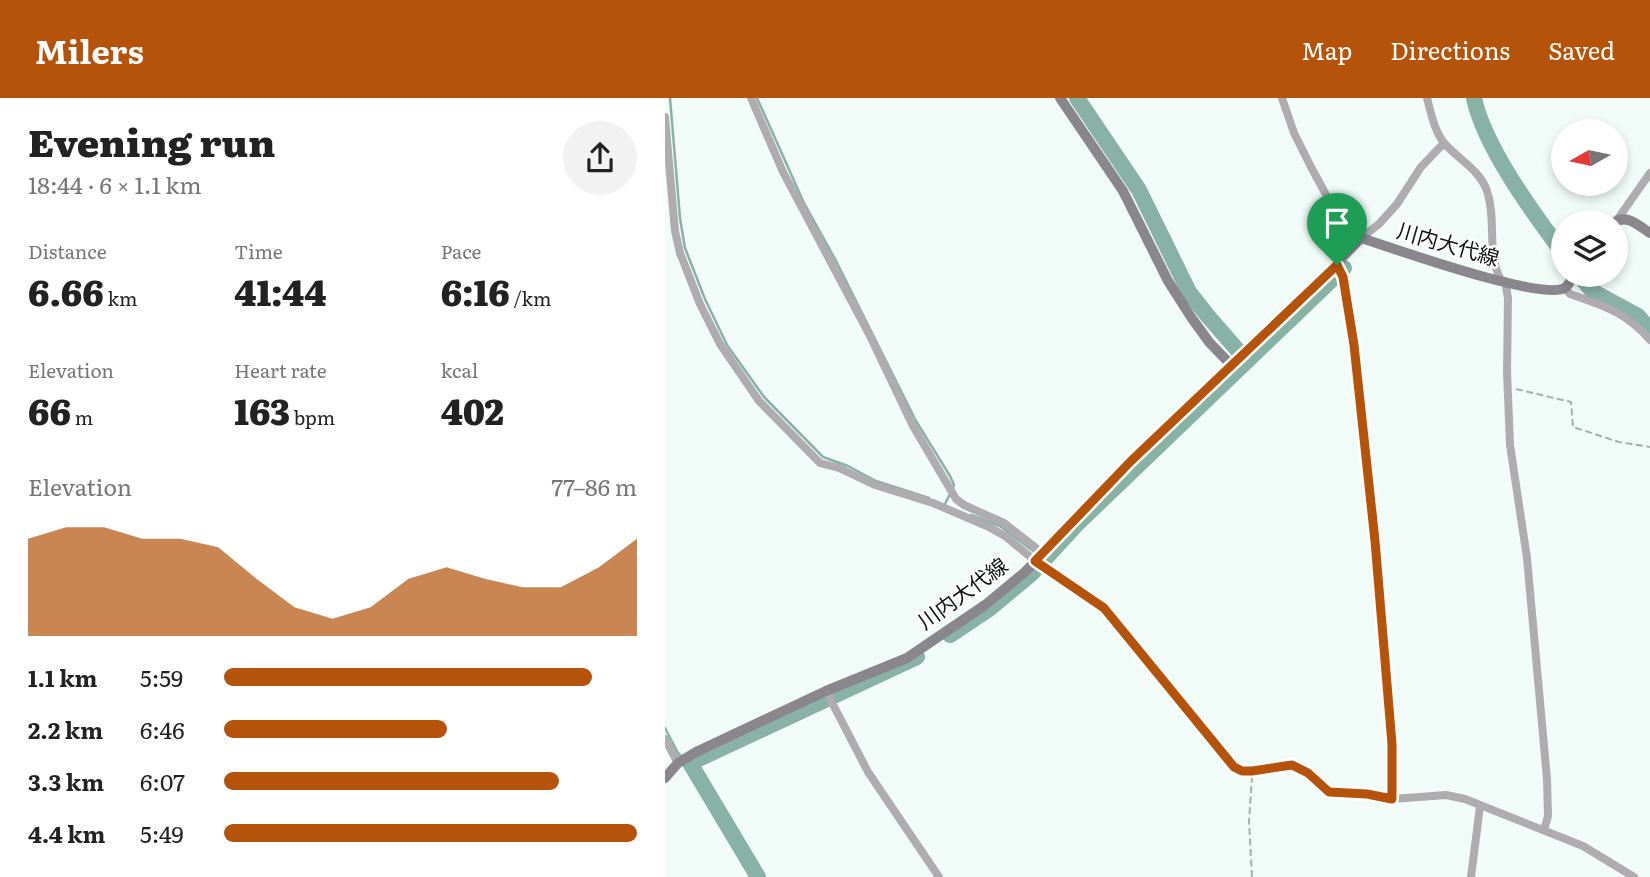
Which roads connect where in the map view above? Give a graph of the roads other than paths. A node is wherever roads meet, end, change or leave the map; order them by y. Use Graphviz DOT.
graph roads {
  1 [pos="751,98"];
  2 [pos="1060,98"];
  3 [pos="1282,98"];
  4 [pos="1427,98"];
  5 [pos="665,117"];
  6 [pos="1444,143"];
  7 [pos="1650,173"];
  8 [pos="1624,210"];
  9 [pos="1628,220"];
  10 [pos="1650,233"];
  11 [pos="1359,239"];
  12 [pos="1337,266"];
  13 [pos="1503,281"];
  14 [pos="1565,288"];
  15 [pos="1650,340"];
  16 [pos="1232,366"];
  17 [pos="1039,560"];
  18 [pos="826,691"];
  19 [pos="665,739"];
  20 [pos="678,763"];
  21 [pos="665,778"];
  22 [pos="1392,792"];
  23 [pos="1480,806"];
  24 [pos="1544,830"];
  25 [pos="939,877"];
  26 [pos="1471,877"];
  27 [pos="1634,877"];
  1 -- 17 [label="street"];
  2 -- 16 [label="main road"];
  3 -- 11 [label="street"];
  4 -- 6 [label="street"];
  5 -- 17 [label="street"];
  6 -- 11 [label="street"];
  6 -- 13 [label="street"];
  7 -- 8 [label="street"];
  9 -- 10 [label="main road"];
  11 -- 12 [label="main road, 川内大代線"];
  11 -- 13 [label="main road, 川内大代線"];
  12 -- 16 [label="main road, 川内大代線"];
  12 -- 22 [label="street"];
  13 -- 14 [label="main road, 川内大代線"];
  13 -- 24 [label="street"];
  14 -- 15 [label="street"];
  16 -- 17 [label="main road, 川内大代線"];
  17 -- 18 [label="main road, 川内大代線"];
  17 -- 22 [label="street"];
  18 -- 20 [label="main road, 川内大代線"];
  18 -- 25 [label="street"];
  19 -- 20 [label="street"];
  20 -- 21 [label="main road, 川内大代線"];
  22 -- 23 [label="street"];
  23 -- 24 [label="street"];
  23 -- 26 [label="street"];
  24 -- 27 [label="street"];
}
